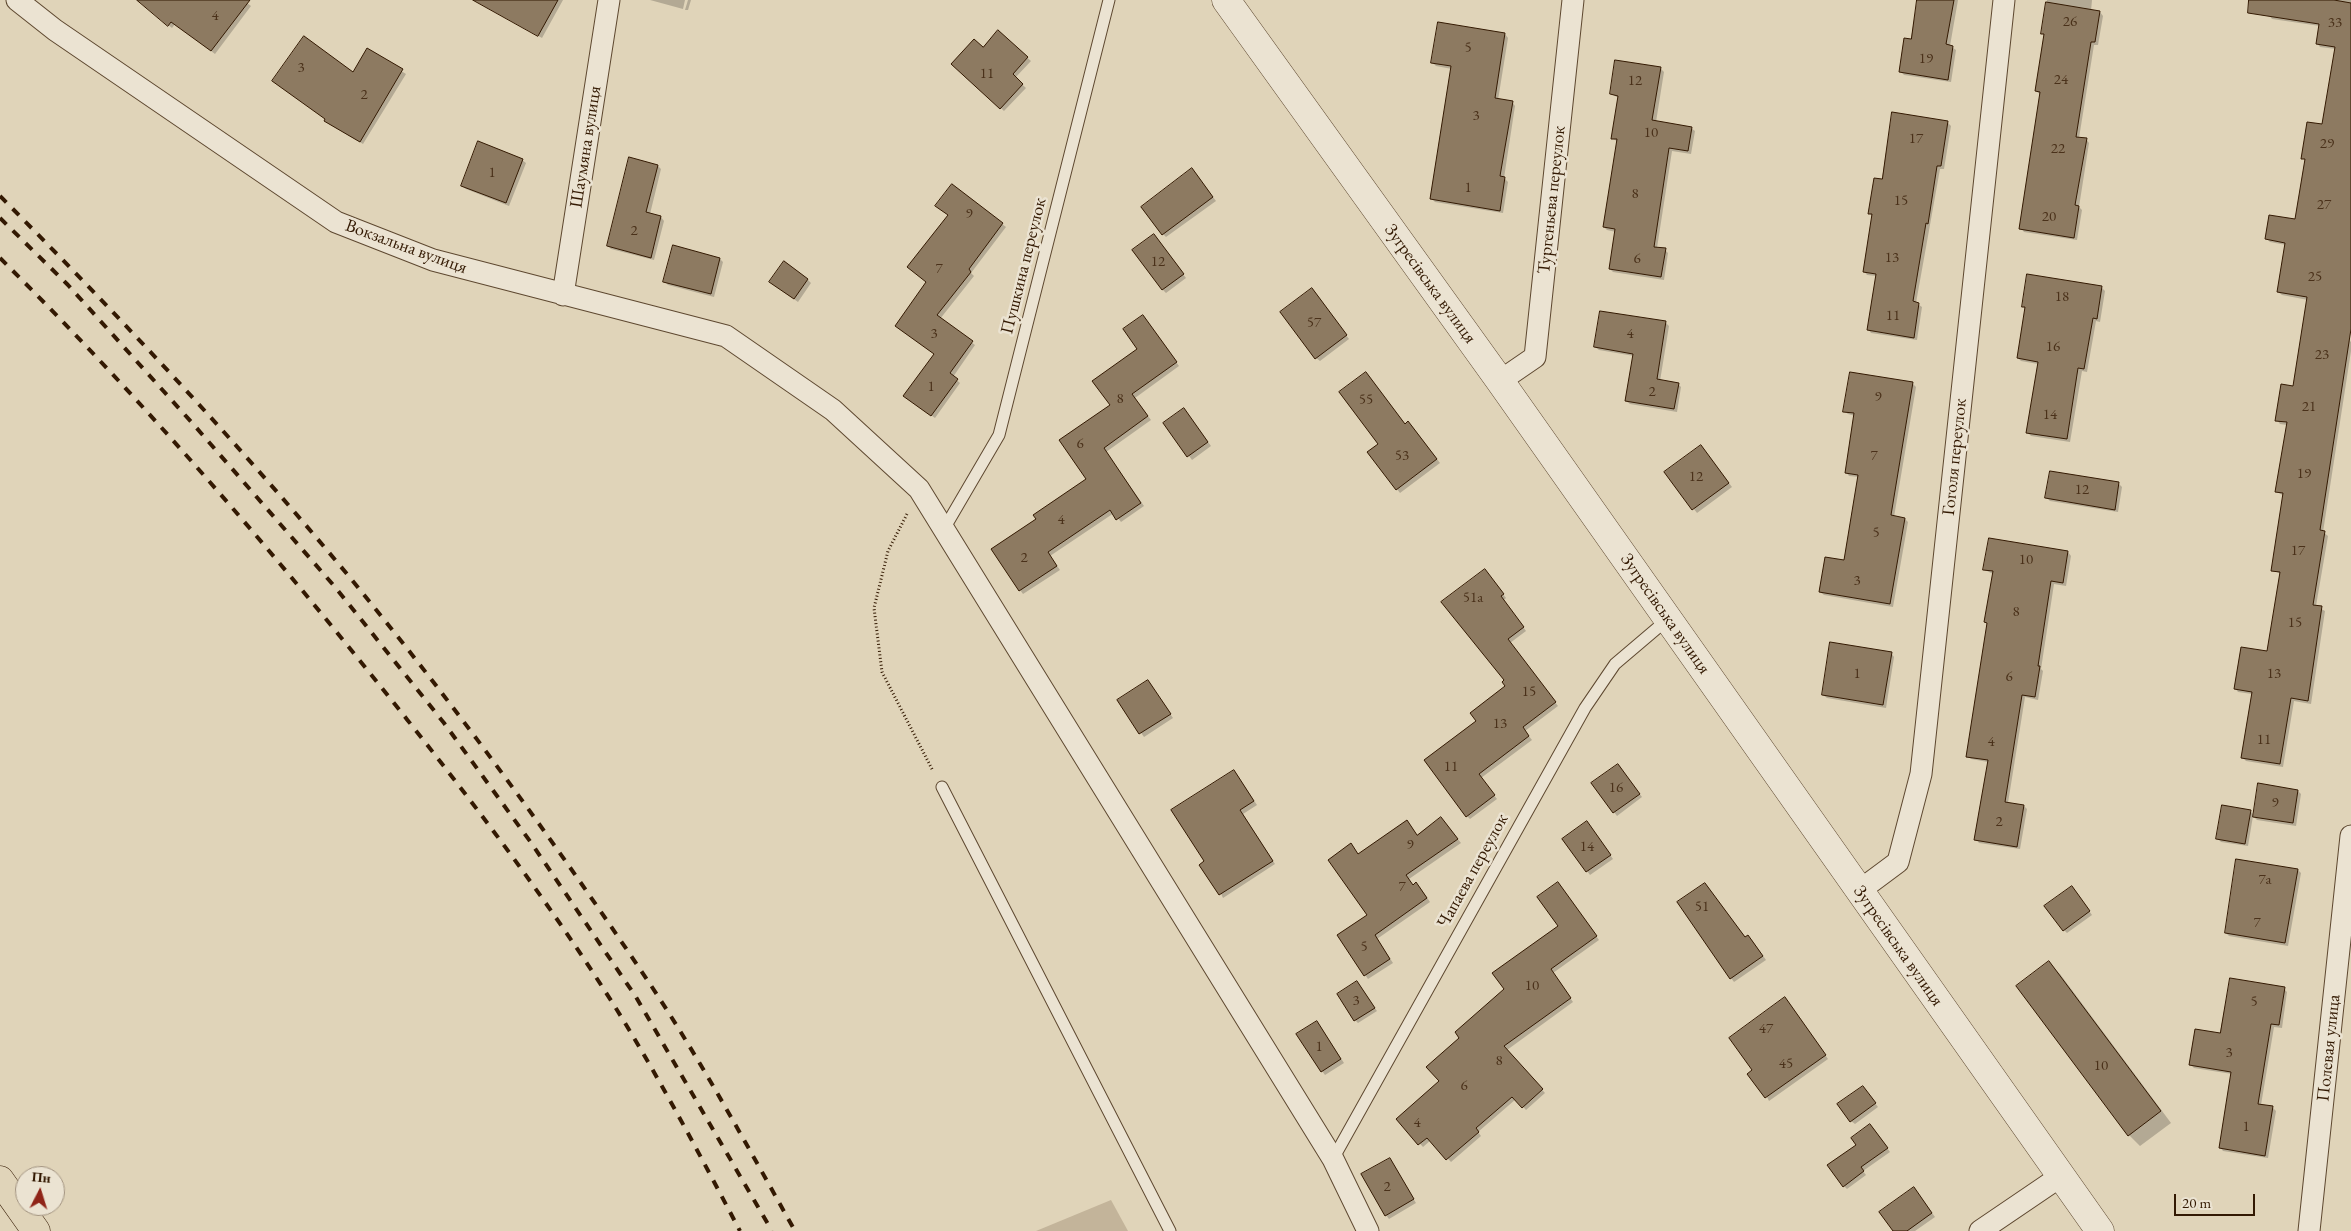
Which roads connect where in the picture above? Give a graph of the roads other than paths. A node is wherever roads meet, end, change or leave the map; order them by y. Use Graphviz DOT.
graph roads {
  1 [pos="17,0"];
  2 [pos="609,0"];
  3 [pos="1109,0"];
  4 [pos="1226,0"];
  5 [pos="1573,0"];
  6 [pos="2004,0"];
  7 [pos="563,294"];
  8 [pos="1500,381"];
  9 [pos="944,529"];
  10 [pos="1668,619"];
  11 [pos="942,787"];
  12 [pos="2351,836"];
  13 [pos="1858,891"];
  14 [pos="1333,1159"];
  15 [pos="2061,1176"];
  16 [pos="0,1180"];
  17 [pos="36,1231"];
  18 [pos="1170,1231"];
  19 [pos="1368,1231"];
  20 [pos="1980,1231"];
  21 [pos="2100,1231"];
  22 [pos="2310,1231"];
  1 -- 7 [label="street, Вокзальна вулиця"];
  2 -- 7 [label="street, Шаумяна вулиця"];
  3 -- 9 [label="lane, Пушкина переулок"];
  4 -- 8 [label="street, Зугресівська вулиця"];
  5 -- 8 [label="street, Тургеньева переулок"];
  6 -- 13 [label="street, Гоголя переулок"];
  7 -- 9 [label="street, Вокзальна вулиця"];
  8 -- 10 [label="street, Зугресівська вулиця"];
  9 -- 14 [label="street, Вокзальна вулиця"];
  10 -- 13 [label="street, Зугресівська вулиця"];
  10 -- 14 [label="lane, Чапаева переулок"];
  11 -- 18 [label="lane"];
  12 -- 22 [label="street, Полевая улица"];
  13 -- 15 [label="street, Зугресівська вулиця"];
  14 -- 19 [label="street, Вокзальна вулиця"];
  15 -- 20 [label="street"];
  15 -- 21 [label="street, Зугресівська вулиця"];
  16 -- 17 [label="main road"];
}
